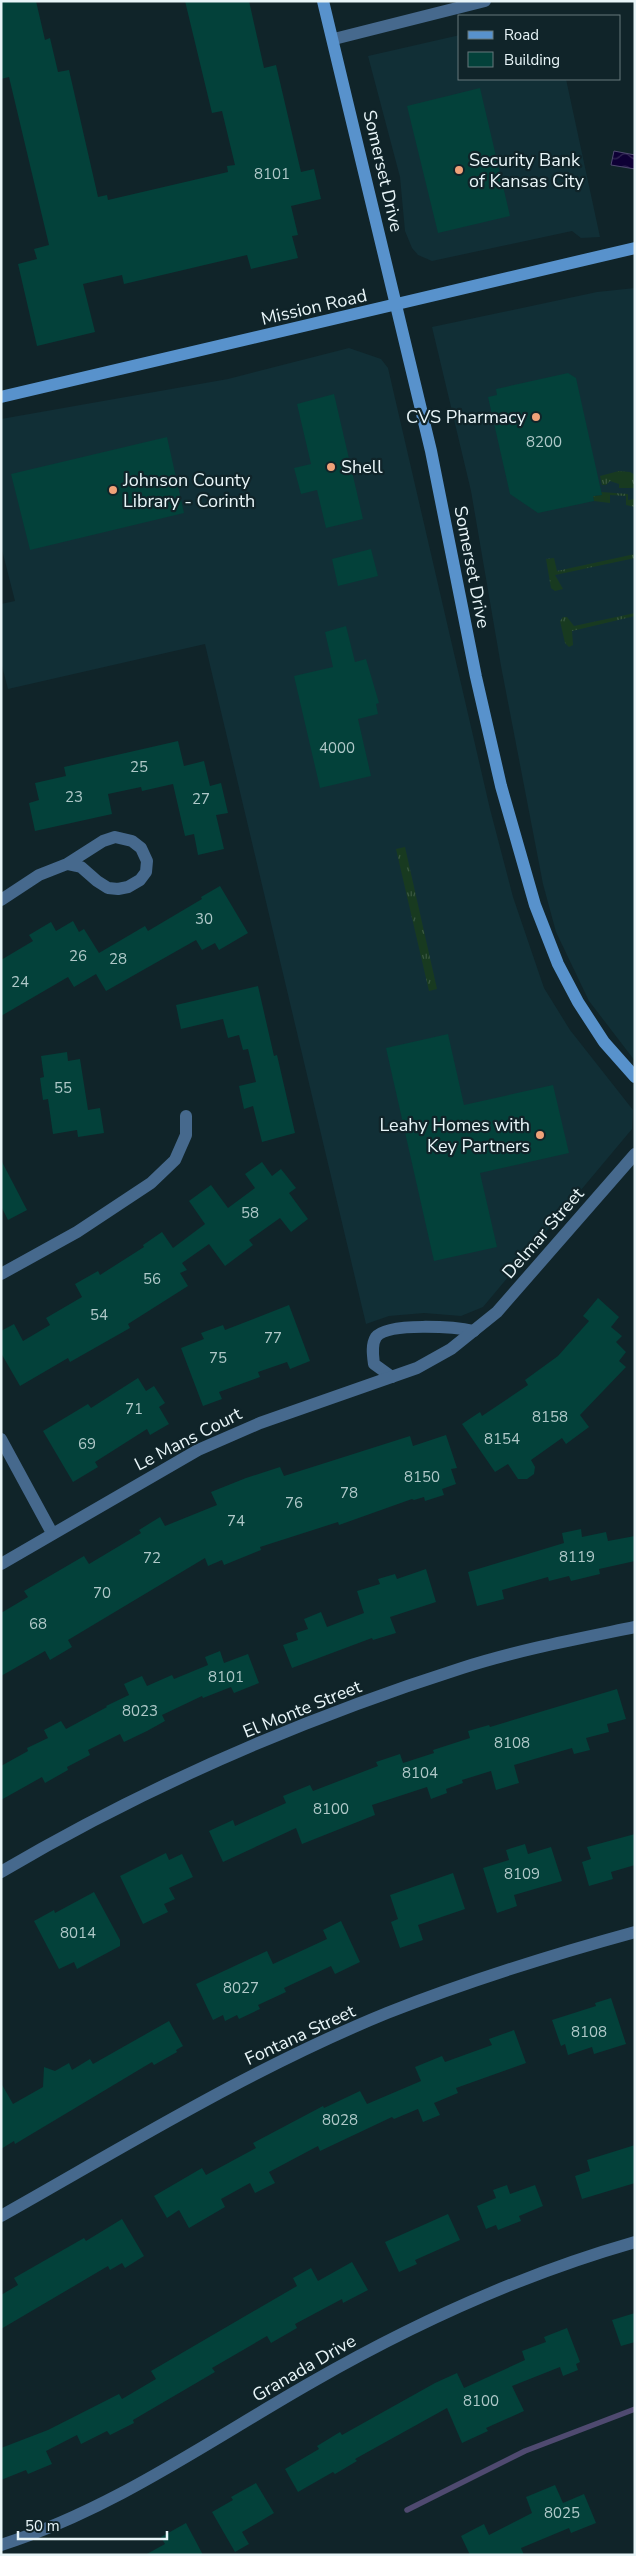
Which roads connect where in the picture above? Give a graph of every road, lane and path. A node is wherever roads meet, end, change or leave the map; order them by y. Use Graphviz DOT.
graph roads {
  1 [pos="324,1"];
  2 [pos="485,1"];
  3 [pos="334,39"];
  4 [pos="635,248"];
  5 [pos="396,306"];
  6 [pos="1,397"];
  7 [pos="67,864"];
  8 [pos="1,900"];
  9 [pos="635,1077"];
  10 [pos="186,1116"];
  11 [pos="635,1154"];
  12 [pos="1,1274"];
  13 [pos="474,1331"];
  14 [pos="392,1377"];
  15 [pos="347,1393"];
  16 [pos="1,1439"];
  17 [pos="52,1533"];
  18 [pos="1,1564"];
  19 [pos="635,1627"];
  20 [pos="1,1872"];
  21 [pos="635,1932"];
  22 [pos="1,2216"];
  23 [pos="635,2242"];
  24 [pos="1,2545"];
  1 -- 3 [label="street, Somerset Drive"];
  2 -- 3 [label="street"];
  3 -- 5 [label="street, Somerset Drive"];
  4 -- 5 [label="street, Mission Road"];
  5 -- 6 [label="street, Mission Road"];
  5 -- 9 [label="street, Somerset Drive"];
  7 -- 7 [label="street"];
  7 -- 8 [label="street"];
  10 -- 12 [label="street"];
  11 -- 13 [label="street, Delmar Street"];
  13 -- 14 [label="street, Delmar Street"];
  13 -- 14 [label="street"];
  14 -- 15 [label="street, Delmar Street"];
  15 -- 17 [label="street, Le Mans Court"];
  16 -- 17 [label="street"];
  17 -- 18 [label="street, Le Mans Court"];
  19 -- 20 [label="street, El Monte Street"];
  21 -- 22 [label="street, Fontana Street"];
  23 -- 24 [label="street, Granada Drive"];
}
